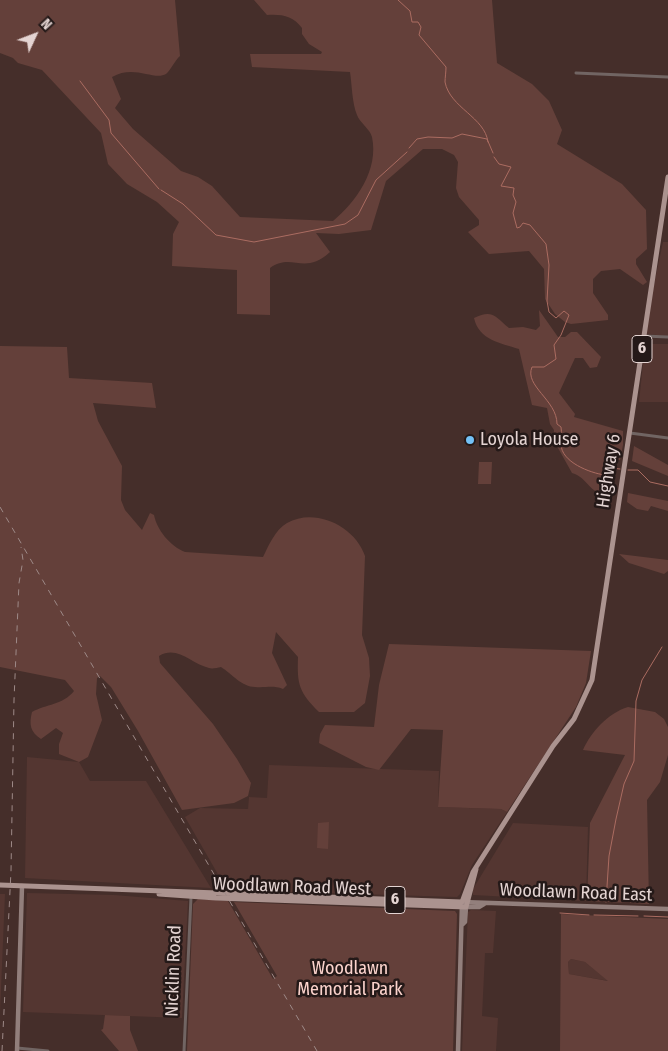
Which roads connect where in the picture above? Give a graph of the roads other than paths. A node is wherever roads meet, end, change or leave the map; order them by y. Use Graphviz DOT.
graph roads {
  1 [pos="576,72"];
  2 [pos="668,77"];
  3 [pos="668,177"];
  4 [pos="644,336"];
  5 [pos="668,338"];
  6 [pos="629,432"];
  7 [pos="668,438"];
  8 [pos="0,885"];
  9 [pos="22,886"];
  10 [pos="191,894"];
  11 [pos="464,904"];
  12 [pos="668,909"];
  13 [pos="17,1049"];
  14 [pos="48,1051"];
  15 [pos="184,1051"];
  16 [pos="458,1051"];
  1 -- 2 [label="street"];
  3 -- 4 [label="main road, Highway 6 / 6"];
  4 -- 5 [label="street"];
  4 -- 6 [label="main road, Highway 6 / 6"];
  6 -- 7 [label="street"];
  6 -- 11 [label="main road, Highway 6 / 6"];
  8 -- 9 [label="main road, Woodlawn Road West / 6"];
  9 -- 10 [label="main road, Woodlawn Road West / 6"];
  9 -- 13 [label="main road"];
  10 -- 11 [label="main road, Woodlawn Road West / 6"];
  10 -- 15 [label="street, Nicklin Road"];
  11 -- 12 [label="main road, Woodlawn Road East"];
  11 -- 16 [label="main road"];
  13 -- 14 [label="street"];
}
